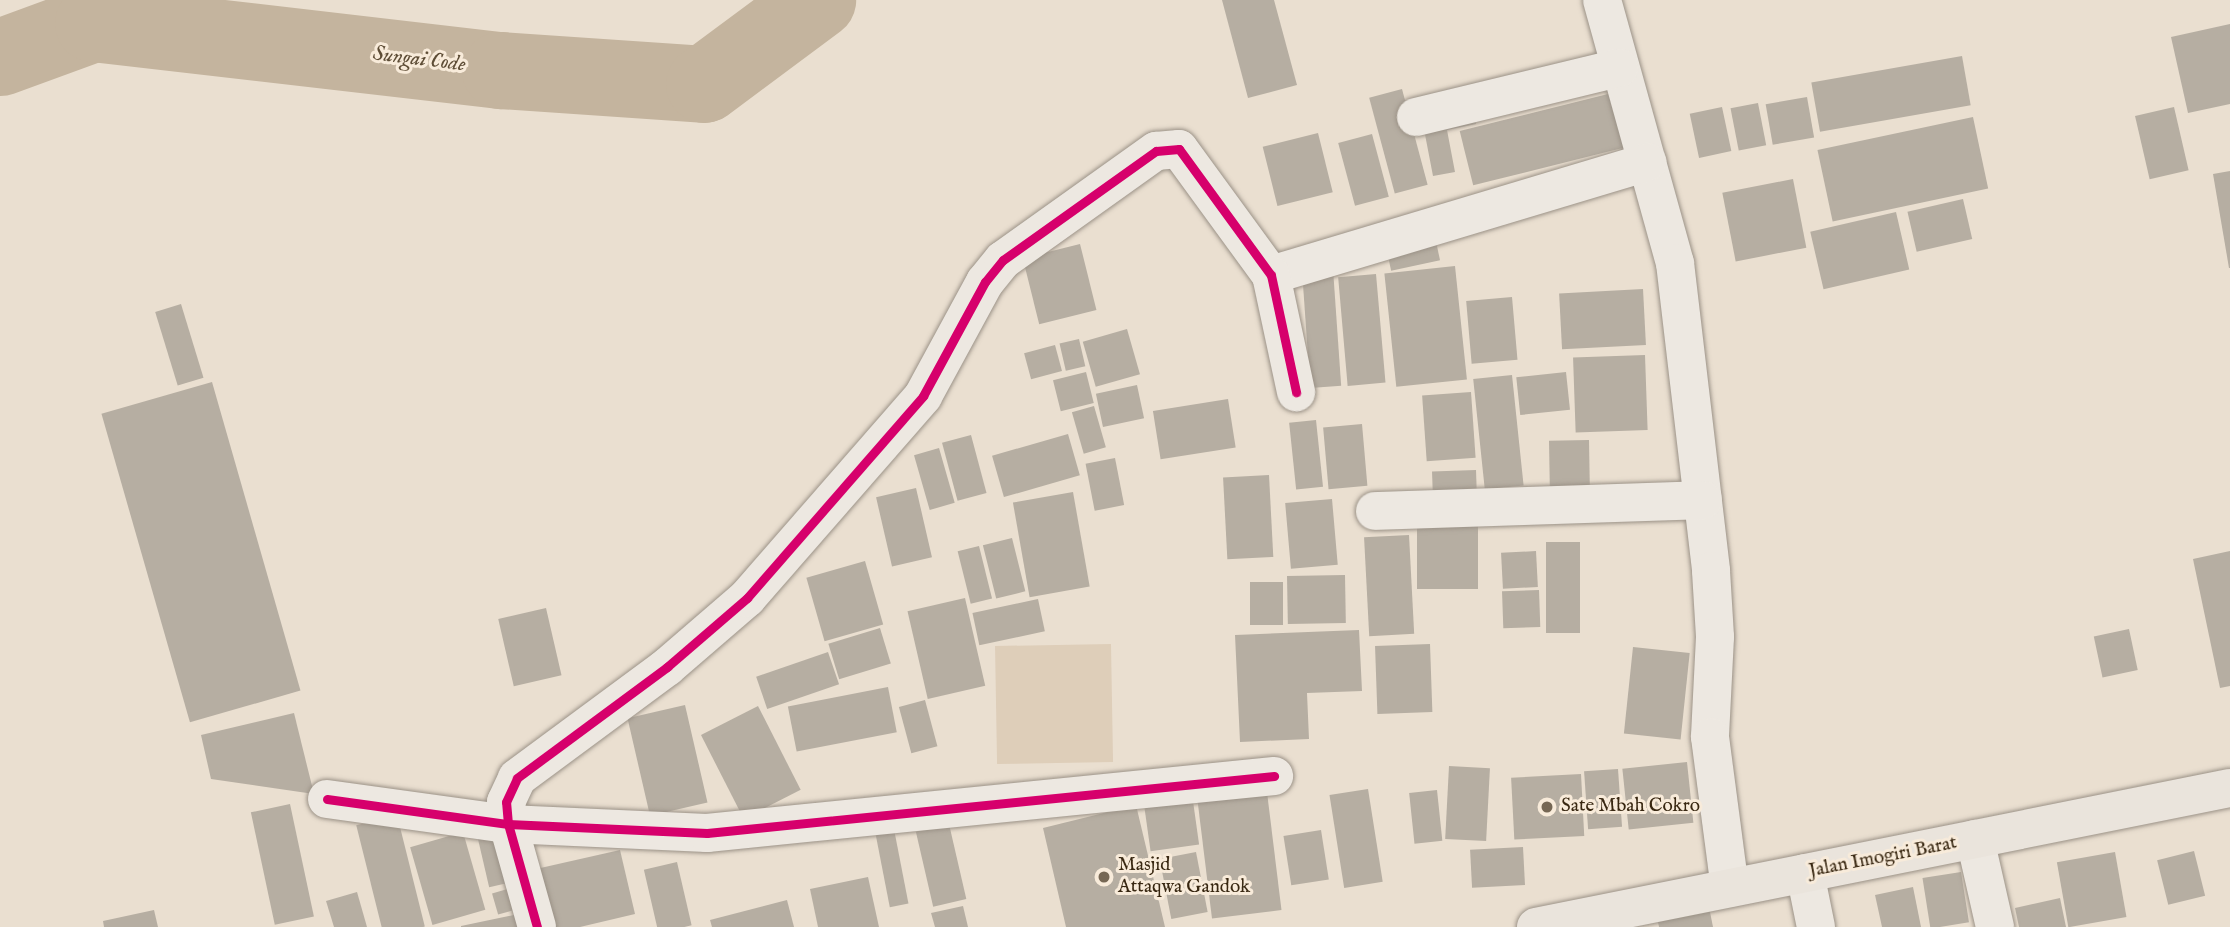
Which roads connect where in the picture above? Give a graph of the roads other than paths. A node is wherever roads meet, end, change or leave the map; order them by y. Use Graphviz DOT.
graph roads {
  1 [pos="1602,0"];
  2 [pos="1619,68"];
  3 [pos="1416,117"];
  4 [pos="1647,162"];
  5 [pos="1271,275"];
  6 [pos="1296,392"];
  7 [pos="1703,500"];
  8 [pos="1375,511"];
  9 [pos="1273,776"];
  10 [pos="2230,788"];
  11 [pos="327,799"];
  12 [pos="508,824"];
  13 [pos="1975,839"];
  14 [pos="1805,873"];
  15 [pos="1730,888"];
  16 [pos="537,927"];
  17 [pos="1536,927"];
  18 [pos="1816,927"];
  19 [pos="1995,927"];
  1 -- 2 [label="street"];
  2 -- 3 [label="street"];
  2 -- 4 [label="street"];
  4 -- 5 [label="street"];
  4 -- 7 [label="street"];
  5 -- 6 [label="street"];
  5 -- 12 [label="street"];
  7 -- 8 [label="street"];
  7 -- 15 [label="street"];
  9 -- 12 [label="street"];
  10 -- 13 [label="main road, Jalan Imogiri Barat"];
  11 -- 12 [label="street"];
  12 -- 16 [label="street"];
  13 -- 14 [label="main road, Jalan Imogiri Barat"];
  13 -- 19 [label="street"];
  14 -- 15 [label="main road, Jalan Imogiri Barat"];
  14 -- 18 [label="street"];
  15 -- 17 [label="main road, Jalan Imogiri Barat"];
}
